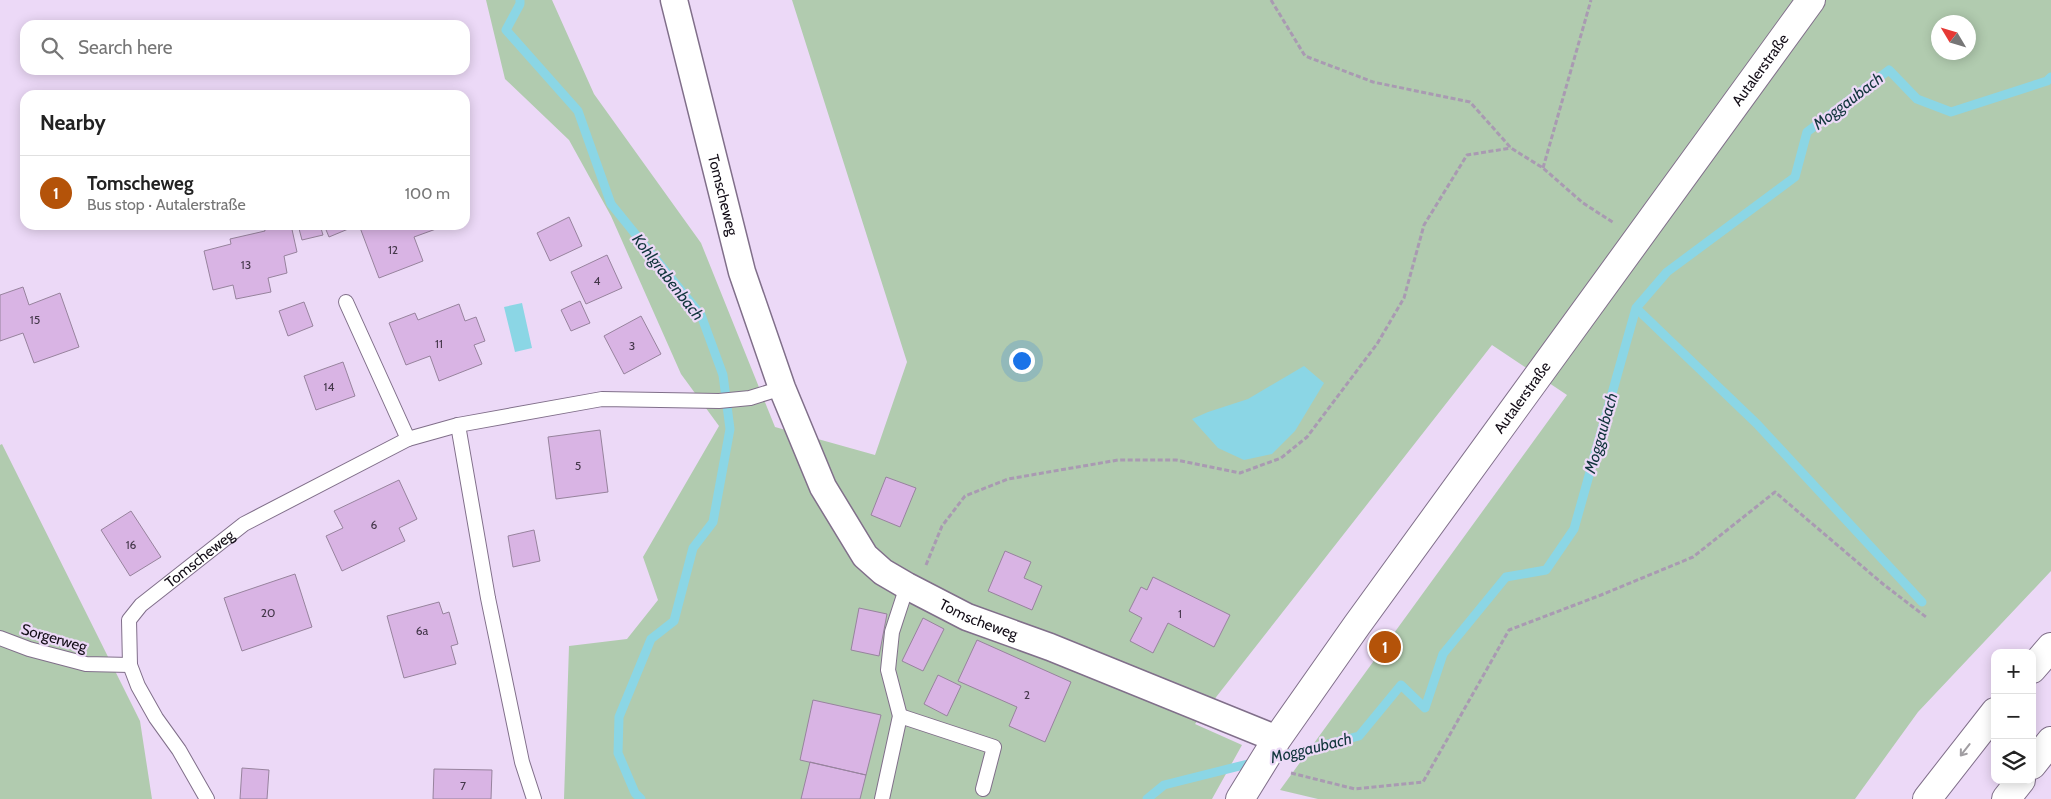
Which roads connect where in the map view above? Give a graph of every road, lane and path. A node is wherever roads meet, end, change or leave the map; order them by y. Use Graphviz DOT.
graph roads {
  1 [pos="674,0"];
  2 [pos="1270,0"];
  3 [pos="1592,0"];
  4 [pos="1811,0"];
  5 [pos="1511,148"];
  6 [pos="1543,168"];
  7 [pos="1636,238"];
  8 [pos="346,302"];
  9 [pos="782,388"];
  10 [pos="458,425"];
  11 [pos="408,439"];
  12 [pos="912,589"];
  13 [pos="1926,617"];
  14 [pos="0,638"];
  15 [pos="2051,647"];
  16 [pos="2036,664"];
  17 [pos="130,665"];
  18 [pos="900,716"];
  19 [pos="1991,717"];
  20 [pos="1277,739"];
  21 [pos="2051,741"];
  22 [pos="2036,760"];
  23 [pos="1262,764"];
  24 [pos="2018,784"];
  25 [pos="983,789"];
  26 [pos="207,799"];
  27 [pos="534,799"];
  28 [pos="882,799"];
  29 [pos="1240,799"];
  30 [pos="1926,799"];
  31 [pos="2006,799"];
  1 -- 9 [label="street, Tomscheweg"];
  2 -- 5 [label="path"];
  3 -- 6 [label="path"];
  4 -- 7 [label="main road, Autalerstraße"];
  5 -- 6 [label="path"];
  5 -- 12 [label="path"];
  6 -- 7 [label="path"];
  7 -- 20 [label="main road, Autalerstraße"];
  8 -- 11 [label="lane"];
  9 -- 10 [label="lane, Tomscheweg"];
  9 -- 12 [label="street, Tomscheweg"];
  10 -- 11 [label="lane, Tomscheweg"];
  10 -- 27 [label="lane"];
  11 -- 17 [label="lane, Tomscheweg"];
  12 -- 18 [label="lane"];
  12 -- 20 [label="street, Tomscheweg"];
  13 -- 23 [label="path"];
  14 -- 17 [label="lane, Sorgerweg"];
  15 -- 16 [label="main road"];
  17 -- 26 [label="lane, Tomscheweg"];
  18 -- 25 [label="lane"];
  18 -- 28 [label="lane"];
  19 -- 30 [label="main road, one-way"];
  20 -- 23 [label="main road, Autalerstraße"];
  21 -- 22 [label="main road"];
  23 -- 29 [label="main road, Autalerstraße"];
  24 -- 31 [label="main road"];
}
